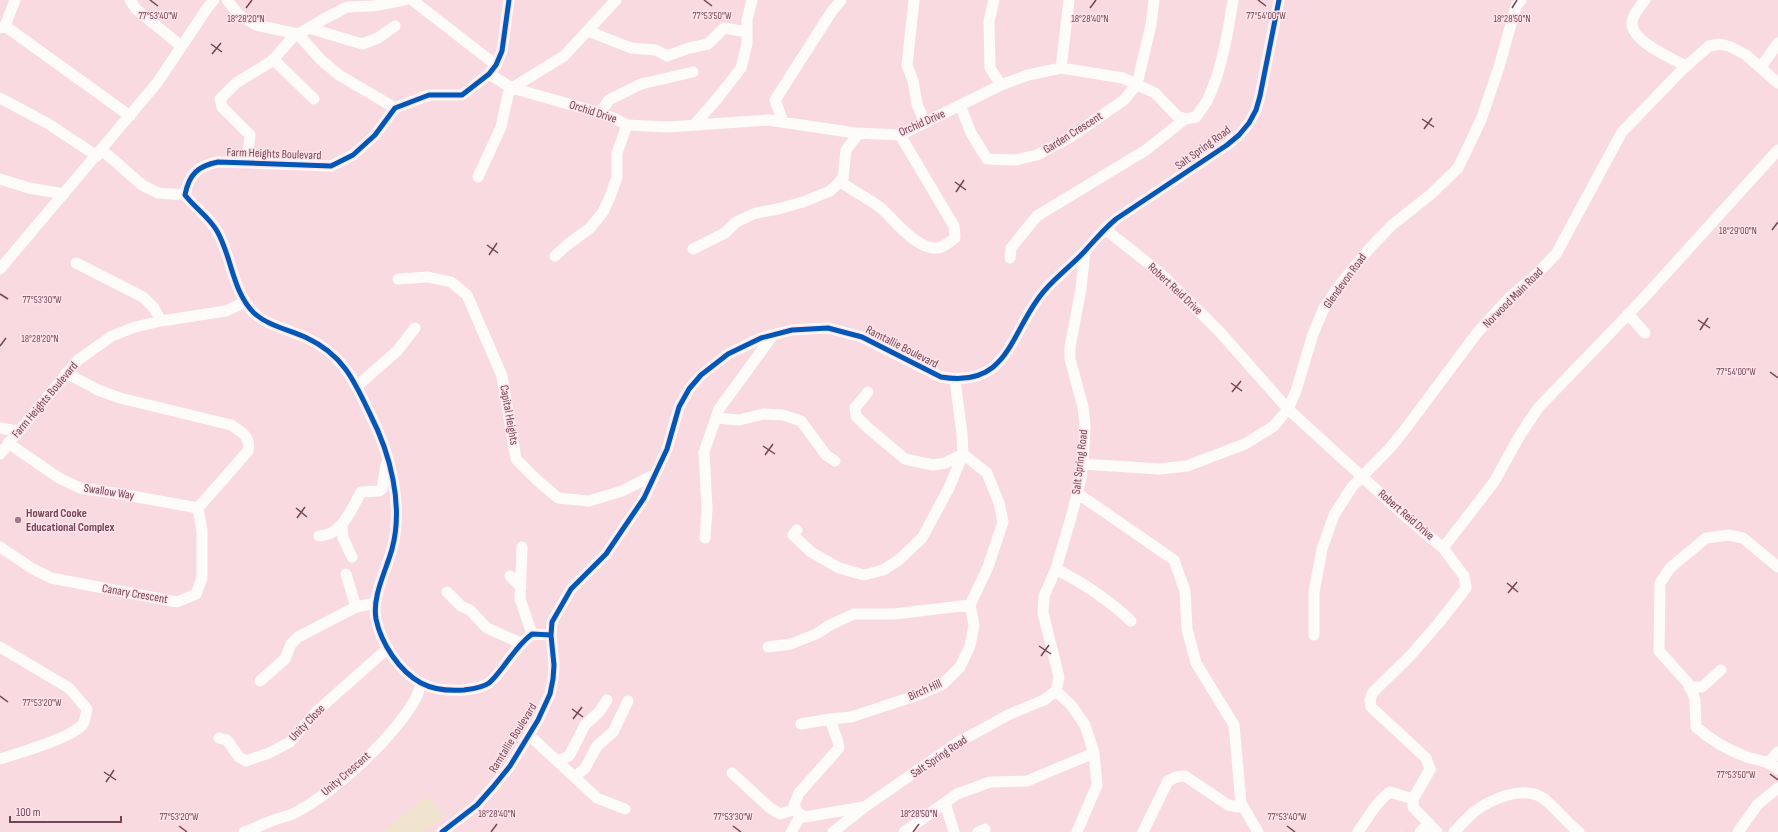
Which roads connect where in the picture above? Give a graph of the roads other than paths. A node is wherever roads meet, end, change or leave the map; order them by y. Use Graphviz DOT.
graph roads {
  1 [pos="15,0"];
  2 [pos="130,0"];
  3 [pos="214,0"];
  4 [pos="226,0"];
  5 [pos="404,0"];
  6 [pos="412,0"];
  7 [pos="509,0"];
  8 [pos="616,0"];
  9 [pos="752,0"];
  10 [pos="841,0"];
  11 [pos="914,0"];
  12 [pos="994,0"];
  13 [pos="1069,0"];
  14 [pos="1154,0"];
  15 [pos="1233,0"];
  16 [pos="1278,0"];
  17 [pos="1521,0"];
  18 [pos="1645,0"];
  19 [pos="346,4"];
  20 [pos="395,26"];
  21 [pos="2,27"];
  22 [pos="308,28"];
  23 [pos="588,31"];
  24 [pos="747,32"];
  25 [pos="298,34"];
  26 [pos="1778,43"];
  27 [pos="181,46"];
  28 [pos="274,59"];
  29 [pos="1686,66"];
  30 [pos="1761,67"];
  31 [pos="1061,68"];
  32 [pos="492,69"];
  33 [pos="693,72"];
  34 [pos="1778,83"];
  35 [pos="1137,84"];
  36 [pos="1001,85"];
  37 [pos="511,87"];
  38 [pos="0,98"];
  39 [pos="314,99"];
  40 [pos="960,105"];
  41 [pos="395,108"];
  42 [pos="600,113"];
  43 [pos="130,116"];
  44 [pos="1185,119"];
  45 [pos="783,122"];
  46 [pos="925,123"];
  47 [pos="627,125"];
  48 [pos="694,125"];
  49 [pos="859,133"];
  50 [pos="900,135"];
  51 [pos="1778,150"];
  52 [pos="99,153"];
  53 [pos="246,163"];
  54 [pos="478,177"];
  55 [pos="0,179"];
  56 [pos="840,181"];
  57 [pos="64,194"];
  58 [pos="185,195"];
  59 [pos="1105,229"];
  60 [pos="693,249"];
  61 [pos="1085,251"];
  62 [pos="556,256"];
  63 [pos="1010,258"];
  64 [pos="76,263"];
  65 [pos="0,269"];
  66 [pos="398,279"];
  67 [pos="245,302"];
  68 [pos="1628,314"];
  69 [pos="161,321"];
  70 [pos="415,328"];
  71 [pos="1645,333"];
  72 [pos="773,335"];
  73 [pos="66,373"];
  74 [pos="955,380"];
  75 [pos="356,386"];
  76 [pos="868,392"];
  77 [pos="1288,410"];
  78 [pos="716,418"];
  79 [pos="0,428"];
  80 [pos="18,431"];
  81 [pos="8,443"];
  82 [pos="0,454"];
  83 [pos="963,454"];
  84 [pos="387,457"];
  85 [pos="835,461"];
  86 [pos="1082,464"];
  87 [pos="654,475"];
  88 [pos="1363,477"];
  89 [pos="1077,493"];
  90 [pos="198,508"];
  91 [pos="342,525"];
  92 [pos="798,530"];
  93 [pos="319,536"];
  94 [pos="705,538"];
  95 [pos="0,547"];
  96 [pos="522,547"];
  97 [pos="1443,548"];
  98 [pos="352,558"];
  99 [pos="1778,568"];
  100 [pos="1056,569"];
  101 [pos="346,574"];
  102 [pos="510,576"];
  103 [pos="521,587"];
  104 [pos="447,592"];
  105 [pos="375,603"];
  106 [pos="970,605"];
  107 [pos="356,607"];
  108 [pos="1131,622"];
  109 [pos="532,634"];
  110 [pos="551,635"];
  111 [pos="1314,635"];
  112 [pos="521,642"];
  113 [pos="0,647"];
  114 [pos="768,647"];
  115 [pos="388,648"];
  116 [pos="1721,670"];
  117 [pos="260,681"];
  118 [pos="422,684"];
  119 [pos="1689,687"];
  120 [pos="1056,691"];
  121 [pos="607,700"];
  122 [pos="628,701"];
  123 [pos="830,719"];
  124 [pos="801,724"];
  125 [pos="529,735"];
  126 [pos="219,738"];
  127 [pos="1778,752"];
  128 [pos="1094,753"];
  129 [pos="0,759"];
  130 [pos="557,761"];
  131 [pos="1774,766"];
  132 [pos="732,773"];
  133 [pos="575,777"];
  134 [pos="1778,788"];
  135 [pos="1413,799"];
  136 [pos="945,802"];
  137 [pos="1241,803"];
  138 [pos="866,806"];
  139 [pos="625,809"];
  140 [pos="798,812"];
  141 [pos="1429,823"];
  142 [pos="244,832"];
  143 [pos="442,832"];
  144 [pos="791,832"];
  145 [pos="833,832"];
  146 [pos="904,832"];
  147 [pos="954,832"];
  148 [pos="1077,832"];
  149 [pos="1143,832"];
  150 [pos="1258,832"];
  151 [pos="1358,832"];
  152 [pos="1420,832"];
  153 [pos="1438,832"];
  154 [pos="1454,832"];
  155 [pos="1579,832"];
  156 [pos="1738,832"];
  1 -- 21 [label="street"];
  2 -- 27 [label="street"];
  3 -- 27 [label="street"];
  4 -- 25 [label="street"];
  5 -- 19 [label="street"];
  6 -- 32 [label="street, Orchid Drive"];
  7 -- 32 [label="street"];
  8 -- 23 [label="street"];
  9 -- 24 [label="street"];
  10 -- 45 [label="street"];
  11 -- 46 [label="street"];
  12 -- 36 [label="street"];
  13 -- 31 [label="street"];
  14 -- 35 [label="street"];
  15 -- 44 [label="street"];
  16 -- 59 [label="street, Salt Spring Road"];
  17 -- 77 [label="street, Glendevon Road"];
  18 -- 29 [label="street"];
  19 -- 22 [label="street"];
  20 -- 22 [label="street"];
  21 -- 43 [label="street"];
  22 -- 25 [label="street"];
  23 -- 24 [label="street"];
  23 -- 37 [label="street"];
  24 -- 48 [label="street"];
  25 -- 28 [label="street"];
  25 -- 41 [label="street"];
  26 -- 30 [label="street"];
  27 -- 43 [label="street"];
  28 -- 39 [label="street"];
  28 -- 53 [label="street"];
  29 -- 30 [label="street, Norwood Main Road"];
  29 -- 88 [label="street, Norwood Main Road"];
  30 -- 34 [label="street, Norwood Main Road"];
  31 -- 35 [label="street, Orchid Drive"];
  31 -- 36 [label="street, Orchid Drive"];
  32 -- 37 [label="street, Orchid Drive"];
  32 -- 41 [label="street"];
  33 -- 42 [label="street"];
  35 -- 40 [label="street, Garden Crescent"];
  35 -- 44 [label="street, Orchid Drive"];
  36 -- 40 [label="street, Orchid Drive"];
  37 -- 42 [label="street, Orchid Drive"];
  37 -- 54 [label="street"];
  38 -- 52 [label="street"];
  40 -- 46 [label="street, Orchid Drive"];
  41 -- 53 [label="street, Farm Heights Boulevard"];
  42 -- 47 [label="street, Orchid Drive"];
  43 -- 52 [label="street"];
  44 -- 63 [label="street"];
  45 -- 48 [label="street, Orchid Drive"];
  45 -- 49 [label="street, Orchid Drive"];
  46 -- 50 [label="street, Orchid Drive"];
  47 -- 48 [label="street, Orchid Drive"];
  47 -- 62 [label="street"];
  49 -- 50 [label="street, Orchid Drive"];
  49 -- 56 [label="street"];
  50 -- 56 [label="street"];
  51 -- 68 [label="street"];
  52 -- 57 [label="street"];
  52 -- 58 [label="street"];
  53 -- 58 [label="street, Farm Heights Boulevard"];
  55 -- 57 [label="street"];
  56 -- 60 [label="street"];
  57 -- 65 [label="street"];
  58 -- 67 [label="street"];
  59 -- 61 [label="street, Salt Spring Road"];
  59 -- 77 [label="street, Robert Reid Drive"];
  61 -- 74 [label="street, Ramtallie Boulevard"];
  61 -- 86 [label="street, Salt Spring Road"];
  64 -- 69 [label="street"];
  66 -- 87 [label="street, Capital Heights"];
  67 -- 69 [label="street, Farm Heights Boulevard"];
  67 -- 75 [label="street"];
  68 -- 71 [label="street"];
  68 -- 97 [label="street"];
  69 -- 73 [label="street, Farm Heights Boulevard"];
  70 -- 75 [label="street"];
  72 -- 74 [label="street, Ramtallie Boulevard"];
  72 -- 78 [label="street"];
  72 -- 87 [label="street, Ramtallie Boulevard"];
  73 -- 80 [label="street, Farm Heights Boulevard"];
  73 -- 90 [label="street"];
  74 -- 83 [label="street"];
  75 -- 84 [label="street"];
  76 -- 83 [label="street"];
  77 -- 86 [label="street, Glendevon Road"];
  77 -- 88 [label="street, Robert Reid Drive"];
  78 -- 85 [label="street"];
  78 -- 94 [label="street"];
  79 -- 80 [label="street"];
  80 -- 81 [label="street, Farm Heights Boulevard"];
  81 -- 82 [label="street, Farm Heights Boulevard"];
  81 -- 90 [label="street, Swallow Way"];
  83 -- 92 [label="street"];
  83 -- 106 [label="street"];
  84 -- 91 [label="street"];
  84 -- 105 [label="street"];
  86 -- 89 [label="street, Salt Spring Road"];
  87 -- 110 [label="street, Ramtallie Boulevard"];
  88 -- 97 [label="street, Robert Reid Drive"];
  88 -- 111 [label="street, Norwood Main Road"];
  89 -- 100 [label="street, Salt Spring Road"];
  89 -- 137 [label="street"];
  90 -- 95 [label="street, Canary Crescent"];
  91 -- 93 [label="street"];
  91 -- 98 [label="street"];
  96 -- 103 [label="street"];
  97 -- 135 [label="street, Robert Reid Drive"];
  99 -- 119 [label="street"];
  100 -- 108 [label="street"];
  100 -- 120 [label="street, Salt Spring Road"];
  101 -- 107 [label="street"];
  102 -- 103 [label="street"];
  103 -- 109 [label="street"];
  104 -- 112 [label="street"];
  105 -- 107 [label="street"];
  105 -- 115 [label="street"];
  106 -- 114 [label="street"];
  106 -- 123 [label="street, Birch Hill"];
  107 -- 117 [label="street"];
  109 -- 110 [label="street"];
  109 -- 112 [label="street"];
  110 -- 125 [label="street, Ramtallie Boulevard"];
  112 -- 118 [label="street"];
  113 -- 129 [label="street"];
  115 -- 118 [label="street"];
  115 -- 126 [label="street, Unity Close"];
  116 -- 119 [label="street"];
  118 -- 142 [label="street, Unity Crescent"];
  119 -- 131 [label="street"];
  120 -- 128 [label="street"];
  120 -- 138 [label="street, Salt Spring Road"];
  121 -- 130 [label="street"];
  122 -- 133 [label="street"];
  123 -- 124 [label="street, Birch Hill"];
  123 -- 140 [label="street"];
  125 -- 130 [label="street"];
  125 -- 143 [label="street, Ramtallie Boulevard"];
  127 -- 131 [label="street"];
  128 -- 136 [label="street"];
  128 -- 148 [label="street"];
  130 -- 133 [label="street"];
  132 -- 140 [label="street"];
  133 -- 139 [label="street"];
  134 -- 156 [label="street"];
  135 -- 141 [label="street"];
  135 -- 151 [label="street"];
  136 -- 146 [label="street"];
  136 -- 147 [label="street"];
  137 -- 149 [label="street"];
  137 -- 150 [label="street"];
  138 -- 140 [label="street"];
  138 -- 145 [label="street, Salt Spring Road"];
  140 -- 144 [label="street"];
  141 -- 152 [label="street"];
  141 -- 153 [label="street"];
  154 -- 155 [label="street"];
}
